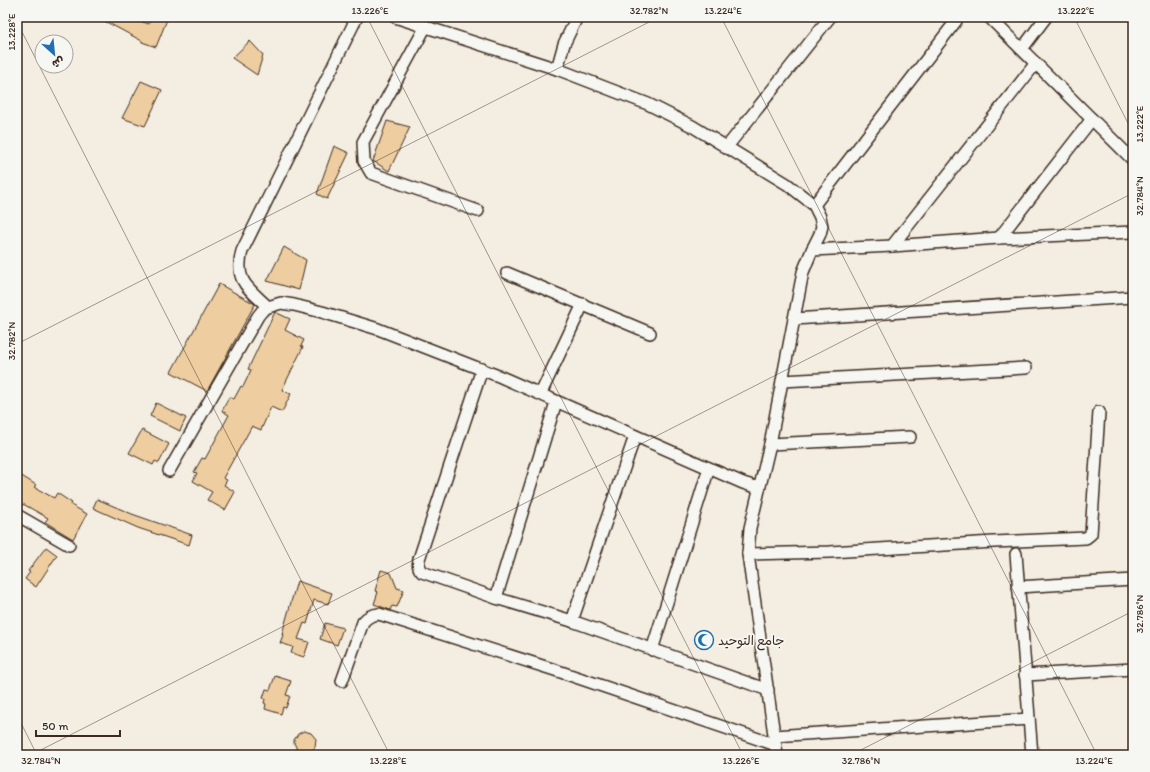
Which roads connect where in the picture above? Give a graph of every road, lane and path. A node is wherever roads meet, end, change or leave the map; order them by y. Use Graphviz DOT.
graph roads {
  1 [pos="357,17"];
  2 [pos="395,17"];
  3 [pos="577,17"];
  4 [pos="830,17"];
  5 [pos="957,17"];
  6 [pos="989,17"];
  7 [pos="1046,17"];
  8 [pos="426,26"];
  9 [pos="1022,49"];
  10 [pos="1036,63"];
  11 [pos="557,69"];
  12 [pos="1092,119"];
  13 [pos="726,148"];
  14 [pos="1133,160"];
  15 [pos="814,205"];
  16 [pos="478,211"];
  17 [pos="1133,232"];
  18 [pos="1000,238"];
  19 [pos="892,246"];
  20 [pos="812,250"];
  21 [pos="507,273"];
  22 [pos="1133,297"];
  23 [pos="583,304"];
  24 [pos="268,307"];
  25 [pos="794,319"];
  26 [pos="650,332"];
  27 [pos="1026,368"];
  28 [pos="482,369"];
  29 [pos="782,381"];
  30 [pos="541,393"];
  31 [pos="556,402"];
  32 [pos="1100,412"];
  33 [pos="635,436"];
  34 [pos="910,437"];
  35 [pos="770,444"];
  36 [pos="709,468"];
  37 [pos="169,471"];
  38 [pos="758,488"];
  39 [pos="17,515"];
  40 [pos="69,545"];
  41 [pos="748,554"];
  42 [pos="1016,554"];
  43 [pos="1133,580"];
  44 [pos="1018,587"];
  45 [pos="496,598"];
  46 [pos="572,621"];
  47 [pos="652,650"];
  48 [pos="1133,669"];
  49 [pos="1025,675"];
  50 [pos="342,681"];
  51 [pos="768,690"];
  52 [pos="1029,719"];
  53 [pos="776,745"];
  54 [pos="1032,755"];
  1 -- 24 [label="street"];
  2 -- 8 [label="street"];
  3 -- 11 [label="street"];
  4 -- 13 [label="street"];
  5 -- 15 [label="street"];
  6 -- 9 [label="street"];
  7 -- 9 [label="street"];
  8 -- 11 [label="street"];
  8 -- 16 [label="street"];
  9 -- 10 [label="street"];
  10 -- 12 [label="street"];
  10 -- 19 [label="street"];
  11 -- 13 [label="street"];
  12 -- 14 [label="street"];
  12 -- 18 [label="street"];
  13 -- 15 [label="street"];
  15 -- 20 [label="street"];
  17 -- 18 [label="street"];
  18 -- 19 [label="street"];
  19 -- 20 [label="street"];
  20 -- 25 [label="street"];
  21 -- 23 [label="street"];
  22 -- 25 [label="street"];
  23 -- 26 [label="street"];
  23 -- 30 [label="street"];
  24 -- 28 [label="street"];
  24 -- 37 [label="street"];
  25 -- 29 [label="street"];
  27 -- 29 [label="street"];
  28 -- 30 [label="street"];
  28 -- 45 [label="street"];
  29 -- 35 [label="street"];
  30 -- 31 [label="street"];
  31 -- 33 [label="street"];
  31 -- 45 [label="street"];
  32 -- 41 [label="street"];
  33 -- 36 [label="street"];
  33 -- 46 [label="street"];
  34 -- 35 [label="street"];
  35 -- 38 [label="street"];
  36 -- 38 [label="street"];
  36 -- 47 [label="street"];
  38 -- 41 [label="street"];
  39 -- 40 [label="street"];
  41 -- 51 [label="street"];
  42 -- 44 [label="street"];
  43 -- 44 [label="street"];
  44 -- 49 [label="street"];
  45 -- 46 [label="street"];
  46 -- 47 [label="street"];
  47 -- 51 [label="street"];
  48 -- 49 [label="street"];
  49 -- 52 [label="street"];
  50 -- 53 [label="street"];
  51 -- 53 [label="street"];
  52 -- 53 [label="street"];
  52 -- 54 [label="street"];
}
